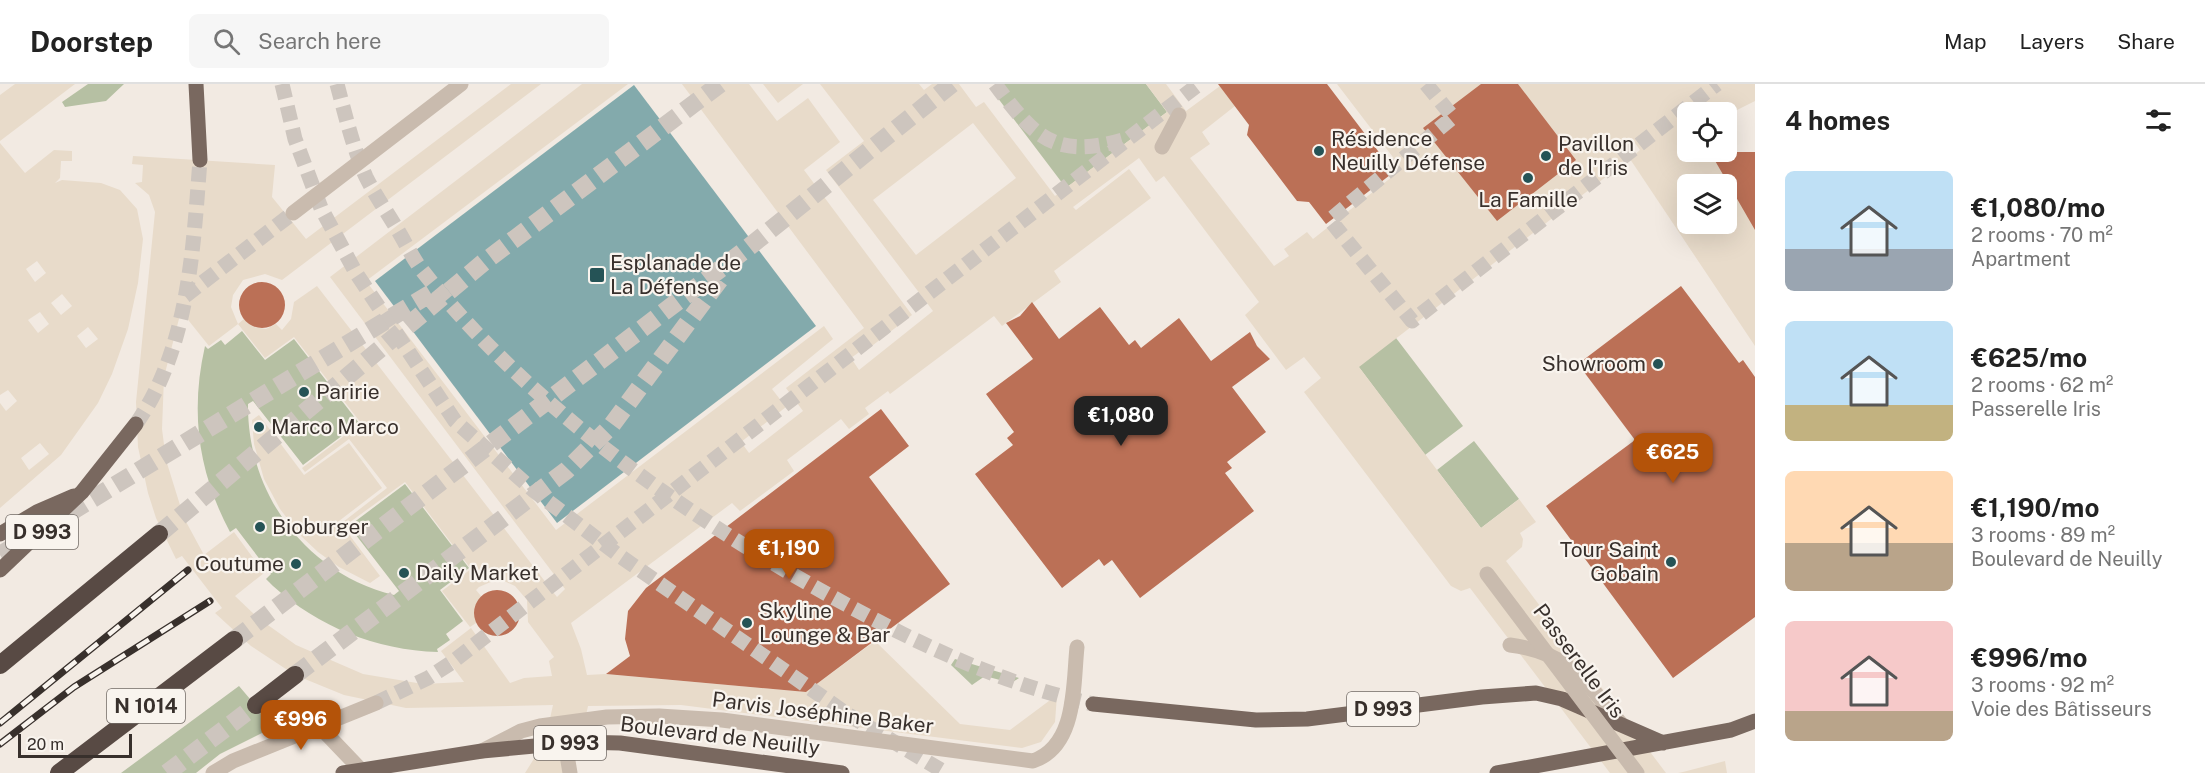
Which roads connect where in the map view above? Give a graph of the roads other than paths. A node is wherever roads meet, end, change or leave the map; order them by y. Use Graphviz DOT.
graph roads {
  1 [pos="196,84"];
  2 [pos="461,84"];
  3 [pos="1179,115"];
  4 [pos="1162,147"];
  5 [pos="200,160"];
  6 [pos="293,213"];
  7 [pos="136,424"];
  8 [pos="82,492"];
  9 [pos="0,534"];
  10 [pos="159,534"];
  11 [pos="0,570"];
  12 [pos="1487,574"];
  13 [pos="234,640"];
  14 [pos="1510,645"];
  15 [pos="1077,647"];
  16 [pos="0,665"];
  17 [pos="295,675"];
  18 [pos="376,703"];
  19 [pos="1093,704"];
  20 [pos="256,705"];
  21 [pos="1755,721"];
  22 [pos="1622,725"];
  23 [pos="319,726"];
  24 [pos="565,743"];
  25 [pos="1664,743"];
  26 [pos="482,751"];
  27 [pos="361,770"];
  28 [pos="59,773"];
  29 [pos="213,773"];
  30 [pos="343,773"];
  31 [pos="570,773"];
  32 [pos="842,773"];
  33 [pos="1497,773"];
  34 [pos="1637,773"];
  1 -- 5 [label="main road"];
  2 -- 6 [label="street"];
  3 -- 4 [label="street"];
  7 -- 8 [label="main road, D 993"];
  8 -- 9 [label="main road"];
  8 -- 11 [label="main road, D 993"];
  10 -- 16 [label="highway"];
  12 -- 34 [label="street, Passerelle Iris, bridge"];
  13 -- 28 [label="highway, N 1014"];
  14 -- 22 [label="street"];
  15 -- 26 [label="street, Parvis Joséphine Baker"];
  17 -- 20 [label="highway"];
  18 -- 23 [label="street"];
  19 -- 22 [label="main road, D 993"];
  21 -- 25 [label="main road"];
  22 -- 25 [label="main road, D 993"];
  23 -- 27 [label="street"];
  23 -- 29 [label="street"];
  24 -- 26 [label="main road, Boulevard de Neuilly / D 993"];
  24 -- 31 [label="street"];
  24 -- 32 [label="main road, Boulevard de Neuilly / D 993"];
  25 -- 33 [label="main road"];
  26 -- 27 [label="main road, Boulevard de Neuilly / D 993"];
  27 -- 30 [label="main road, Boulevard de Neuilly / D 993"];
}
